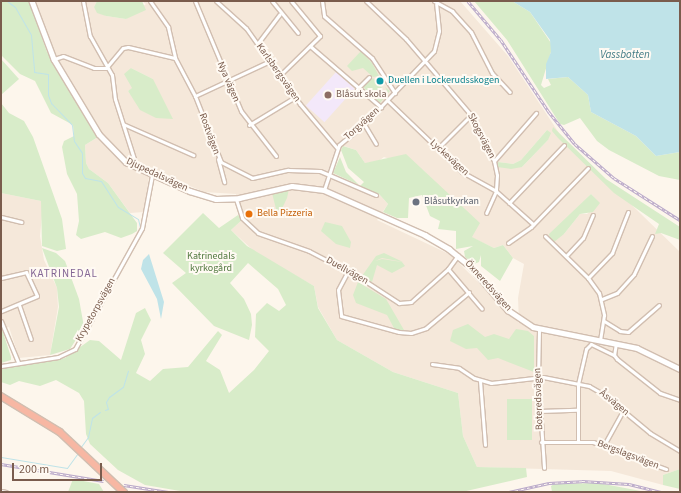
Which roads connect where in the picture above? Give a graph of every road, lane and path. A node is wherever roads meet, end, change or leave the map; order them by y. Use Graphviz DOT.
graph roads {
  1 [pos="32,1"];
  2 [pos="83,1"];
  3 [pos="150,1"];
  4 [pos="195,1"];
  5 [pos="216,1"];
  6 [pos="274,1"];
  7 [pos="291,1"];
  8 [pos="322,1"];
  9 [pos="366,1"];
  10 [pos="434,1"];
  11 [pos="436,4"];
  12 [pos="280,14"];
  13 [pos="298,33"];
  14 [pos="258,43"];
  15 [pos="310,46"];
  16 [pos="175,58"];
  17 [pos="54,59"];
  18 [pos="270,62"];
  19 [pos="426,62"];
  20 [pos="109,67"];
  21 [pos="280,75"];
  22 [pos="369,77"];
  23 [pos="228,82"];
  24 [pos="358,89"];
  25 [pos="510,92"];
  26 [pos="395,93"];
  27 [pos="195,96"];
  28 [pos="295,97"];
  29 [pos="387,100"];
  30 [pos="381,107"];
  31 [pos="536,113"];
  32 [pos="471,115"];
  33 [pos="123,124"];
  34 [pos="364,124"];
  35 [pos="250,125"];
  36 [pos="376,144"];
  37 [pos="564,145"];
  38 [pos="338,148"];
  39 [pos="438,148"];
  40 [pos="193,155"];
  41 [pos="276,156"];
  42 [pos="134,159"];
  43 [pos="218,159"];
  44 [pos="494,161"];
  45 [pos="588,168"];
  46 [pos="329,174"];
  47 [pos="152,175"];
  48 [pos="224,182"];
  49 [pos="324,190"];
  50 [pos="496,191"];
  51 [pos="376,195"];
  52 [pos="236,199"];
  53 [pos="509,203"];
  54 [pos="628,212"];
  55 [pos="486,213"];
  56 [pos="593,216"];
  57 [pos="1,217"];
  58 [pos="21,222"];
  59 [pos="533,224"];
  60 [pos="545,236"];
  61 [pos="652,236"];
  62 [pos="508,243"];
  63 [pos="458,255"];
  64 [pos="566,256"];
  65 [pos="448,269"];
  66 [pos="348,271"];
  67 [pos="1,278"];
  68 [pos="588,278"];
  69 [pos="469,292"];
  70 [pos="602,300"];
  71 [pos="19,305"];
  72 [pos="659,305"];
  73 [pos="482,309"];
  74 [pos="1,311"];
  75 [pos="1,321"];
  76 [pos="604,321"];
  77 [pos="539,330"];
  78 [pos="31,339"];
  79 [pos="600,341"];
  80 [pos="616,343"];
  81 [pos="614,355"];
  82 [pos="18,362"];
  83 [pos="432,364"];
  84 [pos="1,366"];
  85 [pos="680,369"];
  86 [pos="538,377"];
  87 [pos="480,380"];
  88 [pos="578,384"];
  89 [pos="1,398"];
  90 [pos="680,400"];
  91 [pos="577,410"];
  92 [pos="623,410"];
  93 [pos="539,411"];
  94 [pos="578,440"];
  95 [pos="541,442"];
  96 [pos="485,445"];
  97 [pos="604,445"];
  98 [pos="680,451"];
  99 [pos="544,468"];
  100 [pos="666,469"];
  101 [pos="1,491"];
  102 [pos="6,492"];
  103 [pos="120,492"];
  104 [pos="124,492"];
  1 -- 17 [label="street, Djupedalsvägen"];
  2 -- 20 [label="street"];
  3 -- 16 [label="street, Rostvägen"];
  4 -- 23 [label="street, Nya vägen"];
  5 -- 14 [label="street, Karlsbergsvägen"];
  6 -- 12 [label="street"];
  7 -- 15 [label="street"];
  8 -- 26 [label="street"];
  9 -- 19 [label="street, Skogsvägen"];
  10 -- 11 [label="street"];
  11 -- 19 [label="street, Torgvägen"];
  11 -- 25 [label="street"];
  12 -- 13 [label="street"];
  12 -- 14 [label="street"];
  14 -- 18 [label="street, Karlsbergsvägen"];
  15 -- 21 [label="street"];
  15 -- 24 [label="street"];
  16 -- 20 [label="street"];
  16 -- 27 [label="street, Rostvägen"];
  17 -- 20 [label="street"];
  17 -- 47 [label="street, Djupedalsvägen"];
  18 -- 21 [label="street, Karlsbergsvägen"];
  18 -- 23 [label="street"];
  19 -- 26 [label="street, Torgvägen"];
  19 -- 32 [label="street, Skogsvägen"];
  20 -- 33 [label="street"];
  21 -- 28 [label="street, Karlsbergsvägen"];
  22 -- 24 [label="street"];
  23 -- 27 [label="street"];
  23 -- 35 [label="street, Nya vägen"];
  24 -- 30 [label="street"];
  26 -- 29 [label="street, Torgvägen"];
  27 -- 43 [label="street, Rostvägen"];
  28 -- 35 [label="street"];
  28 -- 38 [label="street, Karlsbergsvägen"];
  29 -- 30 [label="street, Torgvägen"];
  29 -- 39 [label="street, Lyckevägen"];
  30 -- 34 [label="street, Torgvägen"];
  31 -- 44 [label="street"];
  32 -- 39 [label="street"];
  32 -- 44 [label="street, Skogsvägen"];
  33 -- 40 [label="street"];
  33 -- 42 [label="street"];
  34 -- 36 [label="street"];
  34 -- 38 [label="street, Torgvägen"];
  35 -- 41 [label="street, Nya vägen"];
  37 -- 53 [label="street"];
  38 -- 46 [label="street, Torgvägen"];
  39 -- 50 [label="street, Lyckevägen"];
  43 -- 46 [label="street, Rostvägen"];
  43 -- 48 [label="street"];
  44 -- 50 [label="street, Skogsvägen"];
  45 -- 59 [label="street"];
  46 -- 49 [label="street, Torgvägen"];
  46 -- 51 [label="street, Rostvägen"];
  47 -- 52 [label="street, Djupedalsvägen"];
  47 -- 82 [label="street, Krypetorpsvägen"];
  49 -- 52 [label="street, Djupedalsvägen"];
  49 -- 63 [label="street, Öxneredsvägen"];
  50 -- 53 [label="street, Lyckevägen"];
  50 -- 55 [label="street, Skogsvägen"];
  52 -- 66 [label="street, Duellvägen"];
  53 -- 59 [label="street, Lyckevägen"];
  54 -- 68 [label="street"];
  56 -- 64 [label="street"];
  57 -- 58 [label="street"];
  59 -- 62 [label="street"];
  60 -- 64 [label="street"];
  61 -- 70 [label="street"];
  63 -- 65 [label="street, Duellvägen"];
  63 -- 77 [label="street, Öxneredsvägen"];
  64 -- 68 [label="street"];
  65 -- 66 [label="street, Duellvägen"];
  65 -- 69 [label="street"];
  66 -- 69 [label="street"];
  67 -- 71 [label="street"];
  68 -- 70 [label="street"];
  69 -- 73 [label="street"];
  70 -- 76 [label="street"];
  71 -- 74 [label="street"];
  71 -- 78 [label="street"];
  72 -- 76 [label="street"];
  75 -- 82 [label="street"];
  76 -- 79 [label="street"];
  77 -- 79 [label="street, Öxneredsvägen"];
  77 -- 86 [label="street, Boteredsvägen"];
  79 -- 80 [label="street, Öxneredsvägen"];
  80 -- 81 [label="street"];
  80 -- 85 [label="street, Öxneredsvägen"];
  81 -- 88 [label="street"];
  81 -- 90 [label="street"];
  82 -- 84 [label="street, Krypetorpsvägen"];
  83 -- 87 [label="street"];
  86 -- 87 [label="street, Åsvägen"];
  86 -- 88 [label="street, Åsvägen"];
  86 -- 93 [label="street, Boteredsvägen"];
  87 -- 96 [label="street"];
  88 -- 91 [label="street"];
  88 -- 92 [label="street, Åsvägen"];
  89 -- 103 [label="highway"];
  89 -- 104 [label="highway"];
  91 -- 93 [label="street"];
  91 -- 94 [label="street"];
  92 -- 97 [label="street"];
  92 -- 98 [label="street, Åsvägen"];
  93 -- 95 [label="street, Boteredsvägen"];
  94 -- 95 [label="street, Bergslagsvägen"];
  94 -- 97 [label="street, Bergslagsvägen"];
  95 -- 99 [label="street, Boteredsvägen"];
  97 -- 100 [label="street, Bergslagsvägen"];
  101 -- 102 [label="street"];
}
